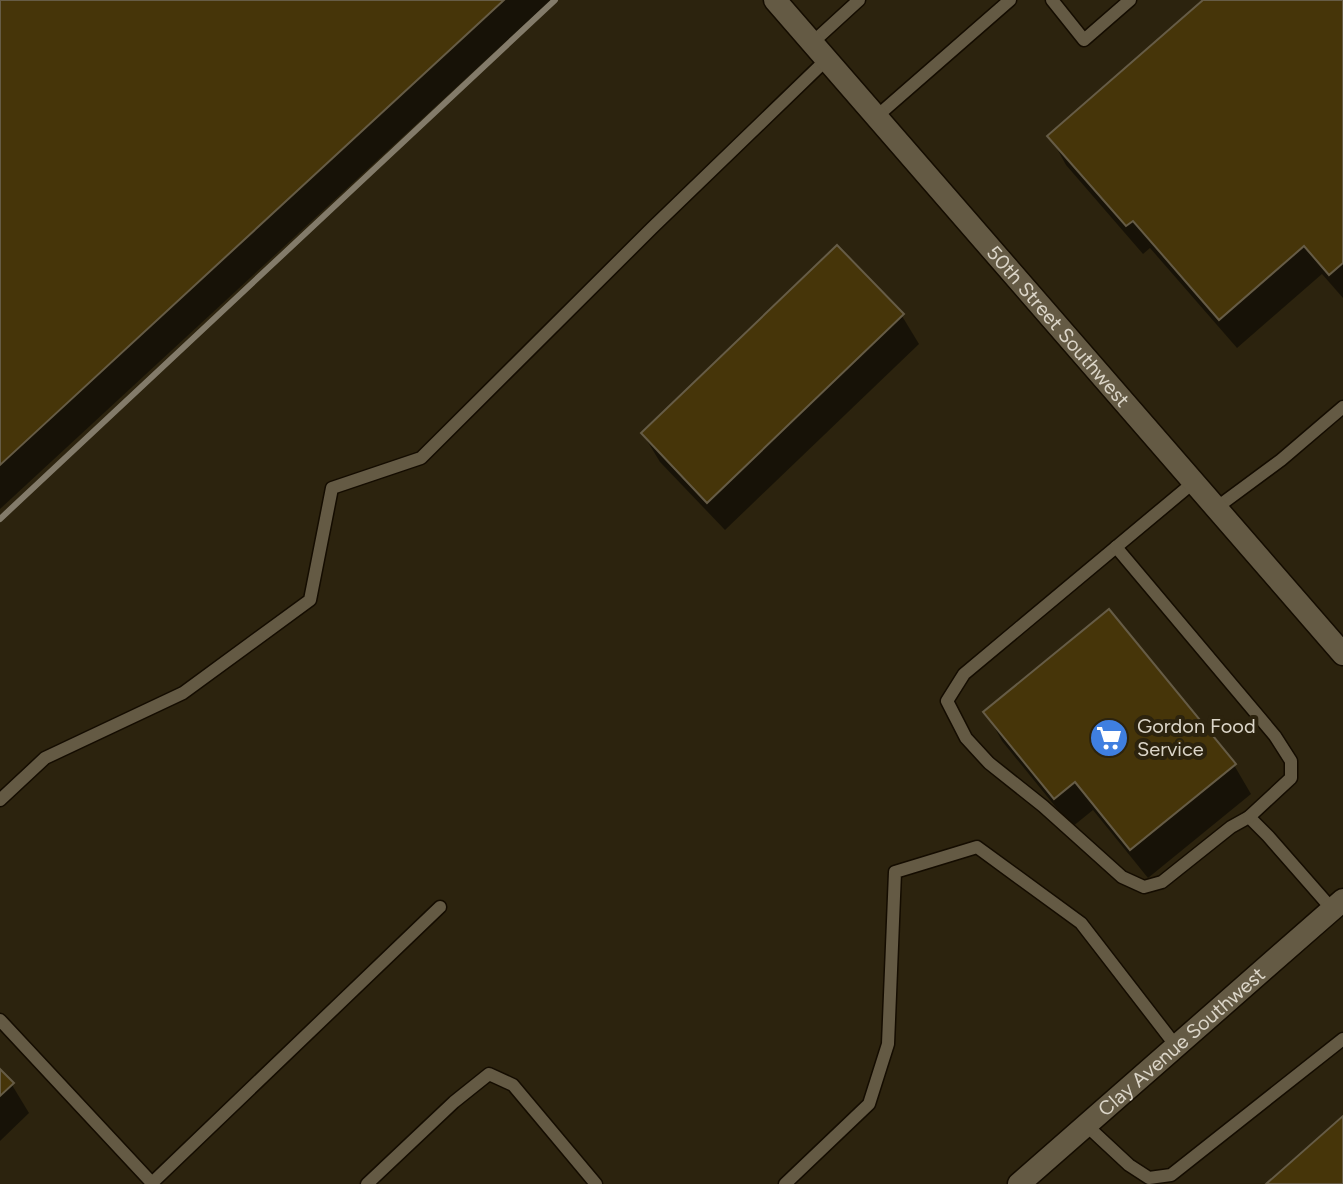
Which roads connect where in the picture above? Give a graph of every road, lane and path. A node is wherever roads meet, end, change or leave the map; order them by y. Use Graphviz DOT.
graph roads {
  1 [pos="859,0"];
  2 [pos="1010,0"];
  3 [pos="1052,0"];
  4 [pos="1130,0"];
  5 [pos="777,1"];
  6 [pos="819,51"];
  7 [pos="876,117"];
  8 [pos="1343,407"];
  9 [pos="1194,482"];
  10 [pos="1216,508"];
  11 [pos="1116,547"];
  12 [pos="1343,654"];
  13 [pos="0,800"];
  14 [pos="1249,817"];
  15 [pos="1338,904"];
  16 [pos="440,907"];
  17 [pos="0,1020"];
  18 [pos="1343,1039"];
  19 [pos="1176,1046"];
  20 [pos="1086,1125"];
  21 [pos="1022,1183"];
  22 [pos="153,1184"];
  23 [pos="367,1184"];
  24 [pos="596,1184"];
  25 [pos="785,1184"];
  1 -- 6 [label="lane"];
  2 -- 7 [label="lane"];
  3 -- 4 [label="lane"];
  5 -- 6 [label="street, 50th Street Southwest"];
  6 -- 7 [label="street, 50th Street Southwest"];
  6 -- 13 [label="lane"];
  7 -- 9 [label="street, 50th Street Southwest"];
  8 -- 10 [label="lane"];
  9 -- 10 [label="street, 50th Street Southwest"];
  9 -- 11 [label="lane"];
  10 -- 12 [label="street, 50th Street Southwest"];
  11 -- 14 [label="lane"];
  11 -- 14 [label="lane"];
  14 -- 15 [label="lane"];
  15 -- 19 [label="street, Clay Avenue Southwest"];
  16 -- 22 [label="lane"];
  17 -- 22 [label="lane"];
  18 -- 20 [label="lane"];
  19 -- 20 [label="street, Clay Avenue Southwest"];
  19 -- 25 [label="lane"];
  20 -- 21 [label="street, Clay Avenue Southwest"];
  23 -- 24 [label="lane"];
}
